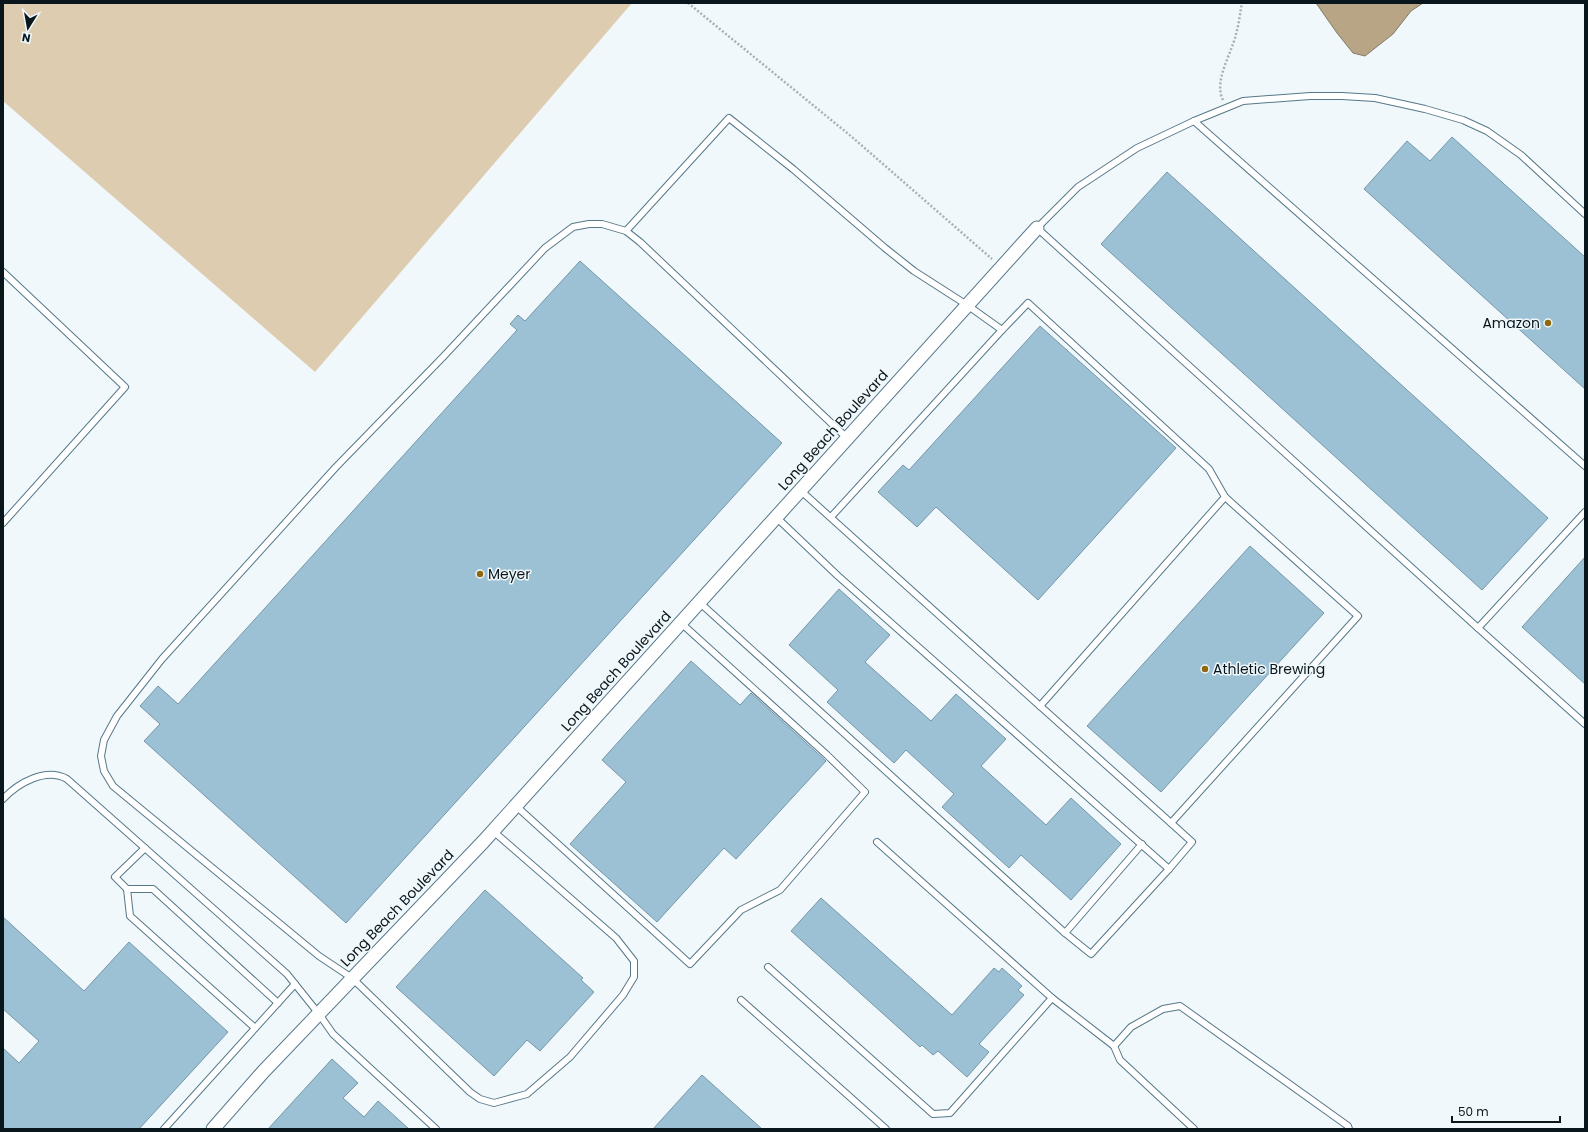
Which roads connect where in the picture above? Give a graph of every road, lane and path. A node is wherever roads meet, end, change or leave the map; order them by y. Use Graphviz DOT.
graph roads {
  1 [pos="688,3"];
  2 [pos="1242,3"];
  3 [pos="1227,108"];
  4 [pos="1194,121"];
  5 [pos="1585,214"];
  6 [pos="1037,228"];
  7 [pos="626,231"];
  8 [pos="1001,267"];
  9 [pos="3,272"];
  10 [pos="967,305"];
  11 [pos="1002,330"];
  12 [pos="847,438"];
  13 [pos="1585,466"];
  14 [pos="800,490"];
  15 [pos="1225,497"];
  16 [pos="1585,512"];
  17 [pos="776,517"];
  18 [pos="831,517"];
  19 [pos="3,524"];
  20 [pos="699,602"];
  21 [pos="681,623"];
  22 [pos="1478,628"];
  23 [pos="1040,706"];
  24 [pos="1585,724"];
  25 [pos="3,799"];
  26 [pos="516,806"];
  27 [pos="1171,823"];
  28 [pos="493,831"];
  29 [pos="877,842"];
  30 [pos="1142,844"];
  31 [pos="145,848"];
  32 [pos="1169,869"];
  33 [pos="128,890"];
  34 [pos="1065,933"];
  35 [pos="768,967"];
  36 [pos="352,978"];
  37 [pos="295,984"];
  38 [pos="1052,998"];
  39 [pos="741,1000"];
  40 [pos="278,1003"];
  41 [pos="319,1014"];
  42 [pos="255,1028"];
  43 [pos="1114,1046"];
  44 [pos="217,1128"];
  45 [pos="164,1129"];
  46 [pos="436,1129"];
  47 [pos="886,1129"];
  48 [pos="1194,1129"];
  49 [pos="1349,1129"];
  1 -- 8 [label="path"];
  2 -- 3 [label="path"];
  3 -- 4 [label="lane"];
  3 -- 5 [label="lane"];
  4 -- 6 [label="lane"];
  4 -- 13 [label="lane"];
  6 -- 8 [label="street, Long Beach Boulevard"];
  6 -- 22 [label="lane"];
  7 -- 10 [label="lane"];
  7 -- 12 [label="lane"];
  7 -- 36 [label="lane"];
  8 -- 10 [label="street, Long Beach Boulevard"];
  9 -- 19 [label="lane"];
  10 -- 11 [label="lane"];
  10 -- 12 [label="street, Long Beach Boulevard"];
  11 -- 15 [label="lane"];
  11 -- 18 [label="lane"];
  12 -- 14 [label="street, Long Beach Boulevard"];
  14 -- 17 [label="street, Long Beach Boulevard"];
  14 -- 18 [label="lane"];
  15 -- 23 [label="lane"];
  15 -- 27 [label="lane"];
  16 -- 22 [label="lane"];
  17 -- 20 [label="street, Long Beach Boulevard"];
  17 -- 30 [label="lane"];
  18 -- 23 [label="lane"];
  20 -- 21 [label="street, Long Beach Boulevard"];
  20 -- 34 [label="lane"];
  21 -- 26 [label="street, Long Beach Boulevard"];
  21 -- 26 [label="lane"];
  22 -- 24 [label="lane"];
  23 -- 27 [label="lane"];
  25 -- 31 [label="lane"];
  26 -- 28 [label="street, Long Beach Boulevard"];
  27 -- 32 [label="lane"];
  28 -- 36 [label="street, Long Beach Boulevard"];
  28 -- 36 [label="lane"];
  29 -- 38 [label="lane"];
  30 -- 32 [label="lane"];
  30 -- 34 [label="lane"];
  31 -- 33 [label="lane"];
  31 -- 37 [label="lane"];
  32 -- 34 [label="lane"];
  33 -- 40 [label="lane"];
  33 -- 42 [label="lane"];
  35 -- 38 [label="lane"];
  36 -- 41 [label="street, Long Beach Boulevard"];
  37 -- 40 [label="lane"];
  37 -- 41 [label="lane"];
  38 -- 43 [label="lane"];
  39 -- 47 [label="lane"];
  40 -- 42 [label="lane"];
  41 -- 44 [label="street, Long Beach Boulevard"];
  41 -- 46 [label="lane"];
  42 -- 45 [label="lane"];
  43 -- 48 [label="lane"];
  43 -- 49 [label="lane"];
}
